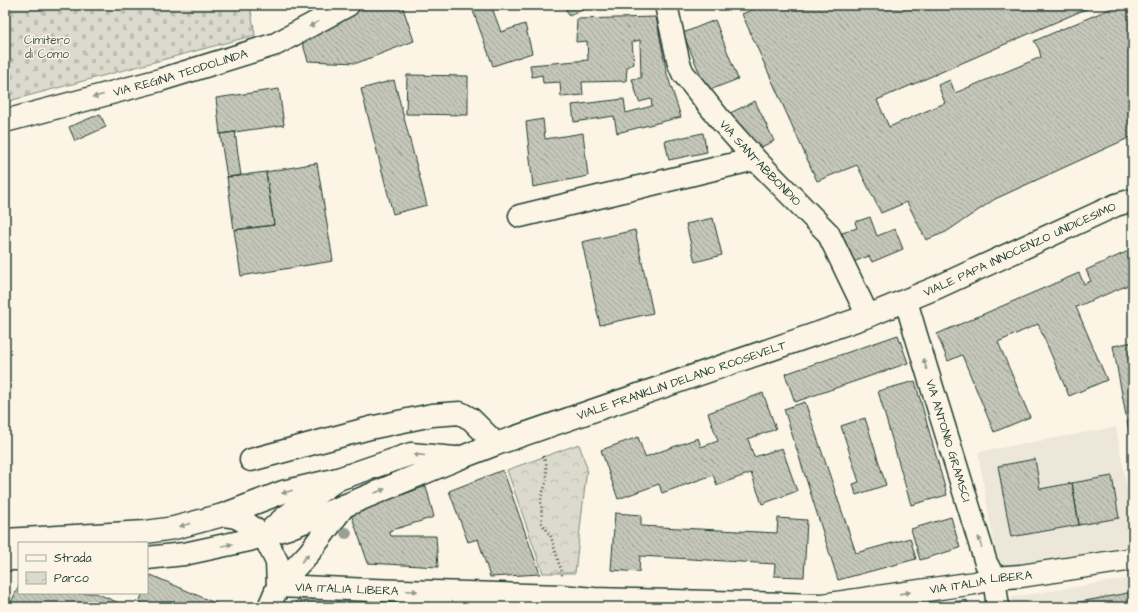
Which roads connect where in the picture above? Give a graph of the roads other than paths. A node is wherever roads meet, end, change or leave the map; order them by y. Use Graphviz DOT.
graph roads {
  1 [pos="348,5"];
  2 [pos="666,5"];
  3 [pos="5,121"];
  4 [pos="755,159"];
  5 [pos="1127,205"];
  6 [pos="520,216"];
  7 [pos="906,301"];
  8 [pos="868,316"];
  9 [pos="496,444"];
  10 [pos="457,459"];
  11 [pos="251,460"];
  12 [pos="338,479"];
  13 [pos="344,506"];
  14 [pos="223,515"];
  15 [pos="264,536"];
  16 [pos="5,540"];
  17 [pos="148,558"];
  18 [pos="5,559"];
  19 [pos="18,559"];
  20 [pos="1133,559"];
  21 [pos="994,578"];
  22 [pos="278,586"];
  23 [pos="269,607"];
  24 [pos="998,607"];
  1 -- 3 [label="street, VIA REGINA TEODOLINDA, one-way"];
  2 -- 4 [label="street, VIA SANT'ABBONDIO"];
  4 -- 6 [label="street"];
  4 -- 8 [label="street, VIA SANT'ABBONDIO"];
  5 -- 7 [label="street, VIALE PAPA INNOCENZO UNDICESIMO"];
  7 -- 8 [label="street, VIALE FRANKLIN DELANO ROOSEVELT"];
  21 -- 7 [label="street, VIA ANTONIO GRAMSCI, one-way"];
  8 -- 9 [label="street, VIALE FRANKLIN DELANO ROOSEVELT"];
  9 -- 10 [label="street, VIALE FRANKLIN DELANO ROOSEVELT"];
  9 -- 11 [label="street"];
  10 -- 12 [label="street, VIALE FRANKLIN DELANO ROOSEVELT, one-way"];
  13 -- 10 [label="street, VIALE FRANKLIN DELANO ROOSEVELT, one-way"];
  12 -- 14 [label="street, one-way"];
  12 -- 15 [label="street, VIALE FRANKLIN DELANO ROOSEVELT"];
  13 -- 15 [label="street, VIALE FRANKLIN DELANO ROOSEVELT"];
  22 -- 13 [label="street, one-way"];
  14 -- 15 [label="street"];
  14 -- 16 [label="street, one-way"];
  17 -- 15 [label="street, one-way"];
  15 -- 22 [label="street"];
  18 -- 19 [label="street"];
  20 -- 21 [label="street, VIA ITALIA LIBERA"];
  22 -- 21 [label="street, VIA ITALIA LIBERA, one-way"];
  21 -- 24 [label="street, VIA ANTONIO GRAMSCI"];
  22 -- 23 [label="street"];
}
